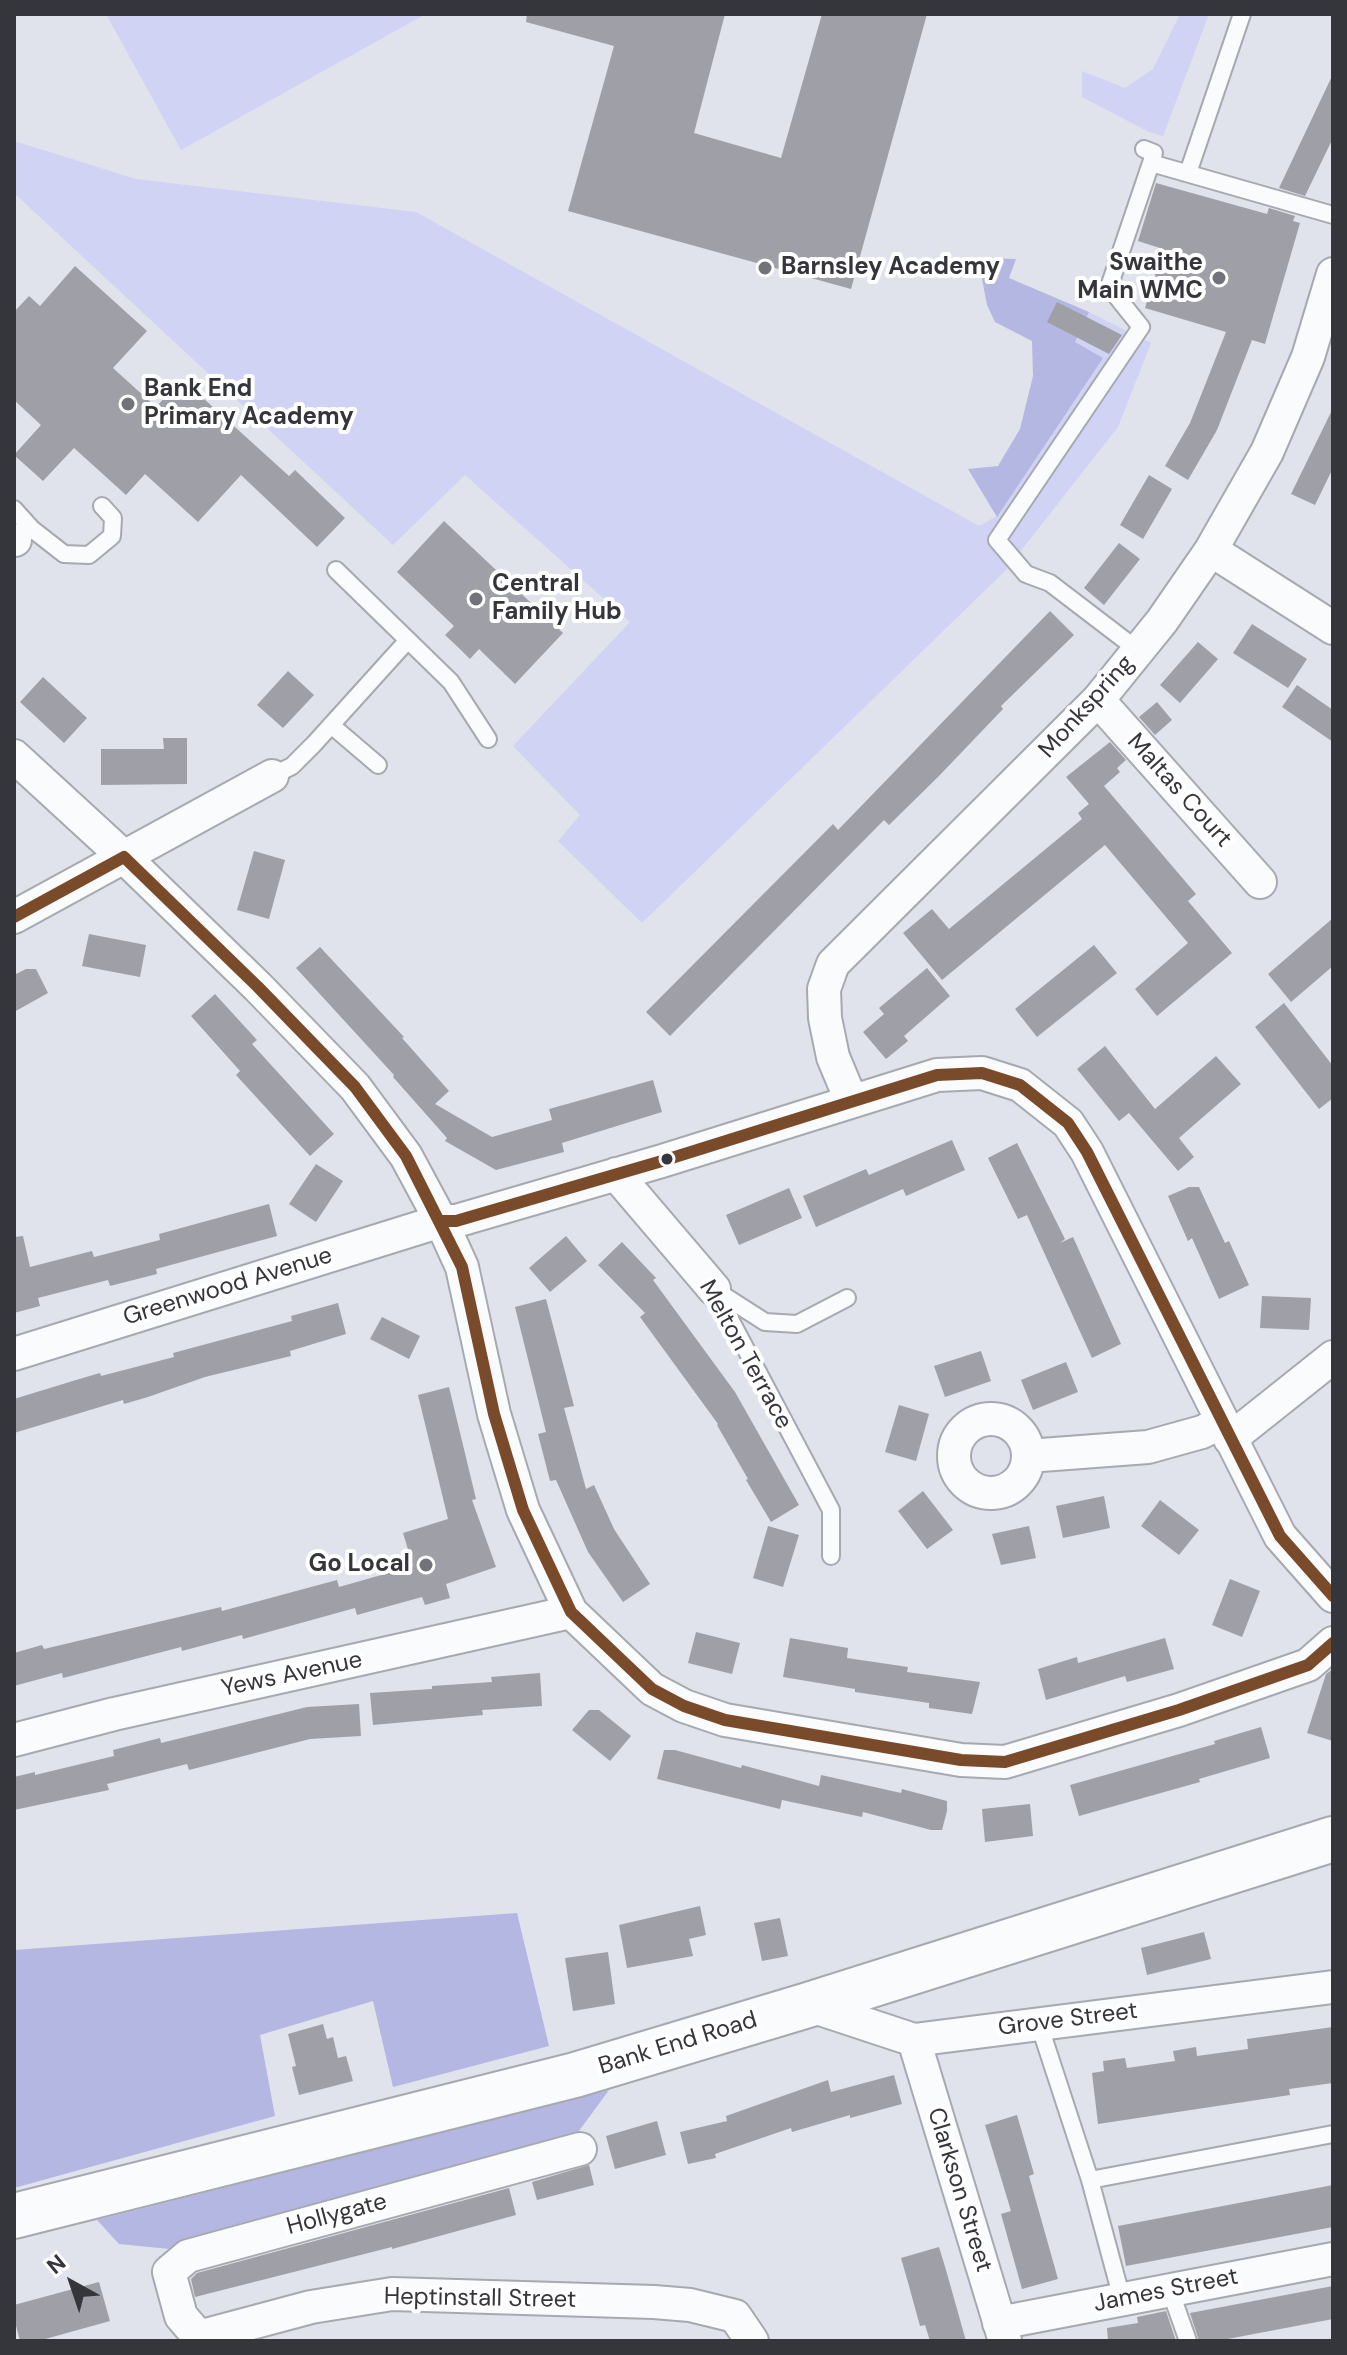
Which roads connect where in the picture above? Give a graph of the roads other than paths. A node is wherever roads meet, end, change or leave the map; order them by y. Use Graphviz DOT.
graph roads {
  1 [pos="1242,14"];
  2 [pos="1188,173"];
  3 [pos="1333,215"];
  4 [pos="1332,280"];
  5 [pos="102,506"];
  6 [pos="19,530"];
  7 [pos="1211,550"];
  8 [pos="336,570"];
  9 [pos="1333,628"];
  10 [pos="408,640"];
  11 [pos="1139,651"];
  12 [pos="1098,700"];
  13 [pos="331,725"];
  14 [pos="488,739"];
  15 [pos="14,756"];
  16 [pos="378,765"];
  17 [pos="272,776"];
  18 [pos="124,857"];
  19 [pos="1260,882"];
  20 [pos="14,917"];
  21 [pos="851,1100"];
  22 [pos="616,1174"];
  23 [pos="441,1221"];
  24 [pos="714,1289"];
  25 [pos="847,1298"];
  26 [pos="14,1354"];
  27 [pos="1333,1357"];
  28 [pos="1226,1431"];
  29 [pos="1028,1456"];
  30 [pos="831,1556"];
  31 [pos="1333,1596"];
  32 [pos="571,1612"];
  33 [pos="1333,1643"];
  34 [pos="14,1740"];
  35 [pos="1333,1839"];
  36 [pos="1333,1987"];
  37 [pos="808,2005"];
  38 [pos="1039,2024"];
  39 [pos="914,2040"];
  40 [pos="1333,2134"];
  41 [pos="580,2149"];
  42 [pos="1090,2180"];
  43 [pos="14,2216"];
  44 [pos="1333,2259"];
  45 [pos="1170,2290"];
  46 [pos="1122,2299"];
  47 [pos="1002,2332"];
  48 [pos="199,2337"];
  49 [pos="752,2341"];
  50 [pos="1188,2341"];
  1 -- 2 [label="lane"];
  2 -- 3 [label="lane"];
  2 -- 11 [label="lane"];
  4 -- 7 [label="street, Monkspring"];
  5 -- 6 [label="lane"];
  7 -- 9 [label="street"];
  7 -- 11 [label="street, Monkspring"];
  8 -- 10 [label="lane"];
  10 -- 13 [label="lane"];
  10 -- 14 [label="lane"];
  11 -- 12 [label="street, Monkspring"];
  12 -- 19 [label="street, Maltas Court"];
  12 -- 21 [label="street, Monkspring"];
  13 -- 16 [label="lane"];
  13 -- 17 [label="lane"];
  15 -- 18 [label="street"];
  17 -- 18 [label="street"];
  18 -- 20 [label="street"];
  18 -- 23 [label="street"];
  21 -- 22 [label="street, Greenwood Avenue"];
  21 -- 28 [label="street, Greenwood Avenue"];
  22 -- 23 [label="street, Greenwood Avenue"];
  22 -- 24 [label="street, Melton Terrace"];
  23 -- 26 [label="street, Greenwood Avenue"];
  23 -- 32 [label="street"];
  24 -- 25 [label="lane"];
  24 -- 30 [label="lane, Melton Terrace"];
  27 -- 28 [label="street"];
  28 -- 29 [label="street"];
  28 -- 31 [label="street, Greenwood Avenue"];
  32 -- 33 [label="street"];
  32 -- 34 [label="street, Yews Avenue"];
  35 -- 37 [label="street, Bank End Road"];
  36 -- 38 [label="street, Grove Street"];
  37 -- 39 [label="street, Grove Street"];
  37 -- 43 [label="street, Bank End Road"];
  38 -- 39 [label="street, Grove Street"];
  38 -- 42 [label="lane"];
  39 -- 47 [label="street, Clarkson Street"];
  40 -- 42 [label="lane"];
  41 -- 48 [label="street, Hollygate"];
  42 -- 46 [label="lane"];
  44 -- 45 [label="street, James Street"];
  45 -- 46 [label="street, James Street"];
  45 -- 50 [label="lane"];
  46 -- 47 [label="street, James Street"];
  48 -- 49 [label="street, Heptinstall Street"];
}
